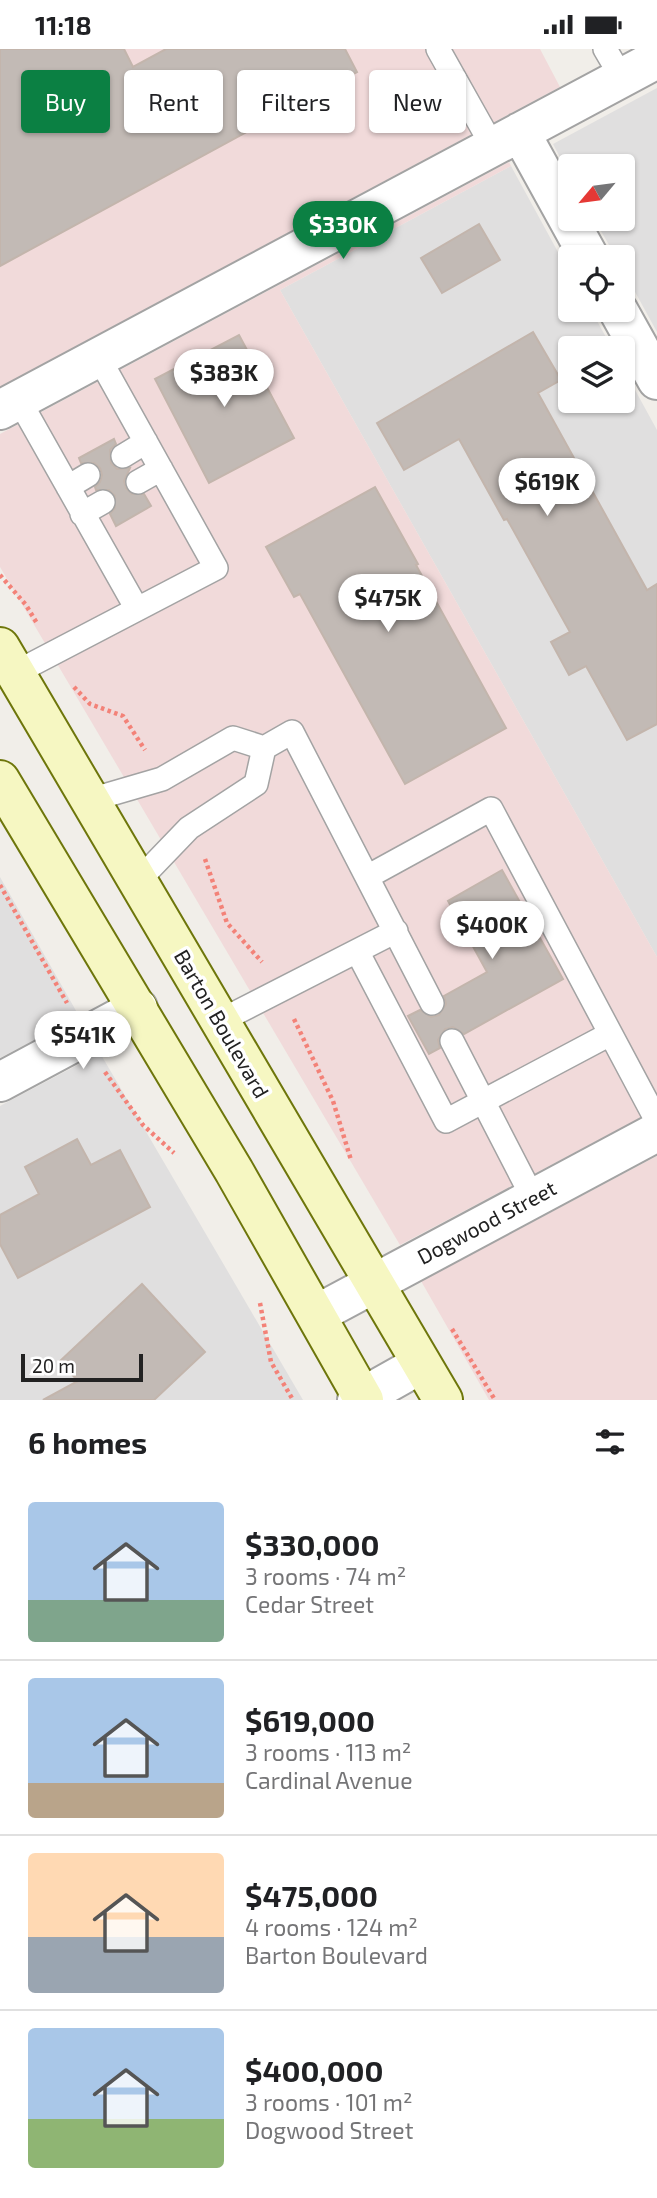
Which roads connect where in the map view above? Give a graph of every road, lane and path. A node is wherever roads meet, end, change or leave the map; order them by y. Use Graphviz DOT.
graph roads {
  1 [pos="438,49"];
  2 [pos="657,59"];
  3 [pos="613,63"];
  4 [pos="506,139"];
  5 [pos="581,245"];
  6 [pos="625,322"];
  7 [pos="99,358"];
  8 [pos="657,380"];
  9 [pos="9,405"];
  10 [pos="146,442"];
  11 [pos="123,456"];
  12 [pos="161,469"];
  13 [pos="88,475"];
  14 [pos="138,482"];
  15 [pos="68,487"];
  16 [pos="103,502"];
  17 [pos="82,514"];
  18 [pos="137,609"];
  19 [pos="8,660"];
  20 [pos="264,748"];
  21 [pos="0,780"];
  22 [pos="90,800"];
  23 [pos="203,853"];
  24 [pos="367,877"];
  25 [pos="138,881"];
  26 [pos="0,885"];
  27 [pos="396,931"];
  28 [pos="357,951"];
  29 [pos="279,991"];
  30 [pos="432,1003"];
  31 [pos="138,1008"];
  32 [pos="220,1021"];
  33 [pos="610,1034"];
  34 [pos="85,1037"];
  35 [pos="452,1041"];
  36 [pos="0,1082"];
  37 [pos="483,1101"];
  38 [pos="657,1121"];
  39 [pos="657,1132"];
  40 [pos="175,1153"];
  41 [pos="356,1170"];
  42 [pos="533,1198"];
  43 [pos="374,1282"];
  44 [pos="260,1300"];
  45 [pos="317,1314"];
  46 [pos="446,1319"];
  47 [pos="421,1364"];
  48 [pos="361,1399"];
  49 [pos="293,1400"];
  50 [pos="443,1400"];
  51 [pos="495,1400"];
  1 -- 4 [label="lane"];
  2 -- 3 [label="street"];
  3 -- 4 [label="street"];
  4 -- 5 [label="street"];
  4 -- 7 [label="street"];
  6 -- 8 [label="street"];
  7 -- 9 [label="street"];
  7 -- 10 [label="lane"];
  9 -- 15 [label="lane"];
  10 -- 11 [label="lane"];
  10 -- 12 [label="lane"];
  12 -- 14 [label="lane"];
  12 -- 18 [label="lane"];
  13 -- 15 [label="lane"];
  15 -- 17 [label="lane"];
  16 -- 17 [label="lane"];
  17 -- 18 [label="lane"];
  18 -- 19 [label="lane"];
  19 -- 22 [label="main road, Barton Boulevard"];
  20 -- 22 [label="lane"];
  20 -- 24 [label="lane"];
  20 -- 25 [label="lane"];
  21 -- 31 [label="main road"];
  22 -- 25 [label="main road, Barton Boulevard"];
  23 -- 29 [label="path"];
  24 -- 27 [label="lane"];
  24 -- 33 [label="lane"];
  25 -- 32 [label="main road, Barton Boulevard"];
  26 -- 34 [label="path"];
  27 -- 28 [label="lane"];
  27 -- 30 [label="lane"];
  28 -- 29 [label="lane"];
  28 -- 37 [label="lane"];
  29 -- 32 [label="lane"];
  29 -- 41 [label="path"];
  31 -- 34 [label="street"];
  31 -- 45 [label="main road"];
  32 -- 43 [label="main road, Barton Boulevard"];
  33 -- 37 [label="lane"];
  33 -- 38 [label="lane"];
  34 -- 36 [label="street"];
  34 -- 40 [label="path"];
  35 -- 37 [label="lane"];
  37 -- 42 [label="lane"];
  39 -- 42 [label="street, Dogwood Street"];
  42 -- 43 [label="street, Dogwood Street"];
  43 -- 45 [label="street, Dogwood Street"];
  43 -- 47 [label="main road, Barton Boulevard"];
  44 -- 49 [label="path"];
  45 -- 48 [label="main road"];
  46 -- 51 [label="path"];
  47 -- 48 [label="street"];
  47 -- 50 [label="main road, Barton Boulevard"];
}
